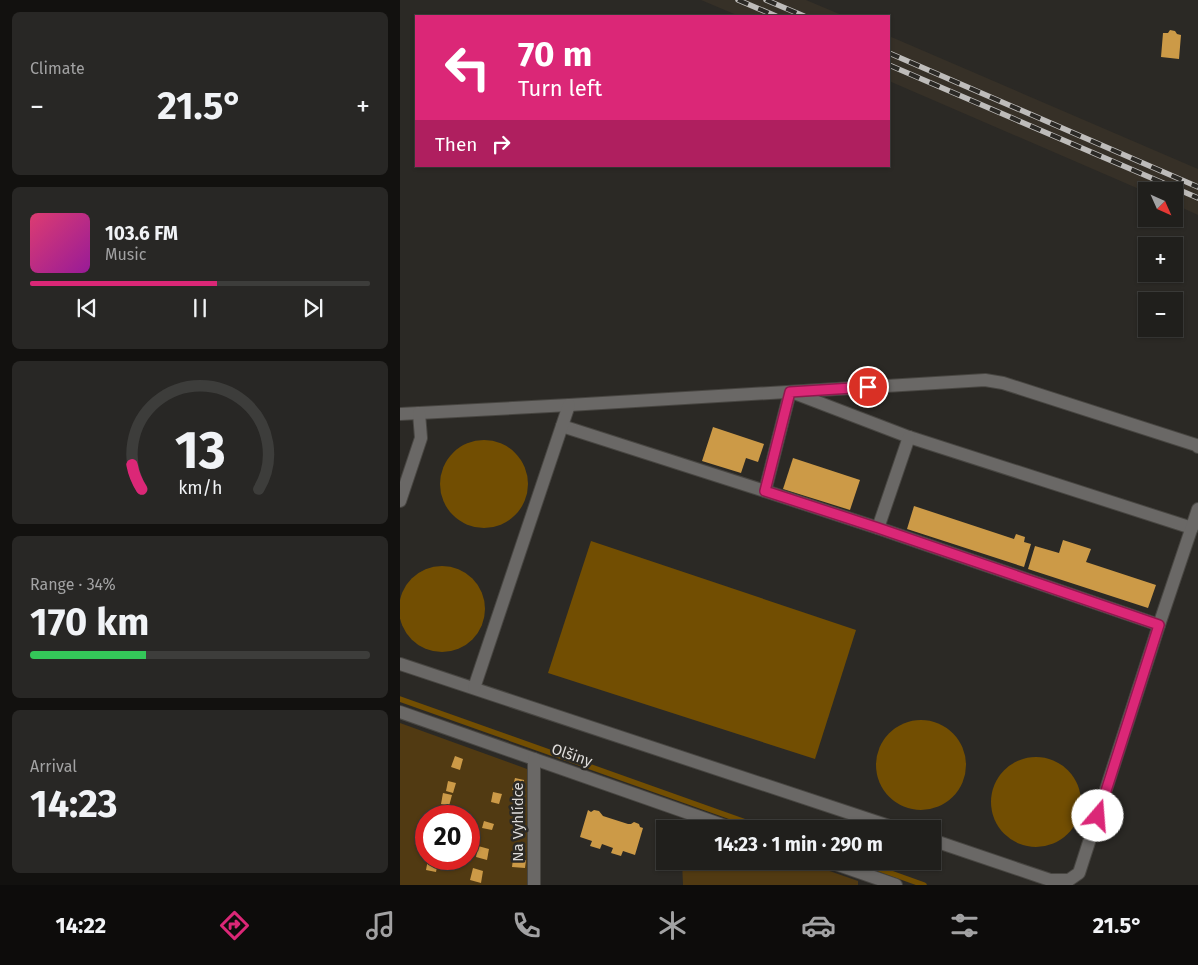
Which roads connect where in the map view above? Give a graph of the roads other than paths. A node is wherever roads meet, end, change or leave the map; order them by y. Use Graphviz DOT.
graph roads {
  1 [pos="790,392"];
  2 [pos="569,405"];
  3 [pos="419,413"];
  4 [pos="400,414"];
  5 [pos="562,426"];
  6 [pos="908,437"];
  7 [pos="1198,447"];
  8 [pos="765,491"];
  9 [pos="400,501"];
  10 [pos="1198,509"];
  11 [pos="878,528"];
  12 [pos="1192,528"];
  13 [pos="1159,625"];
  14 [pos="400,664"];
  15 [pos="474,688"];
  16 [pos="400,712"];
  17 [pos="534,759"];
  18 [pos="708,820"];
  19 [pos="871,820"];
  20 [pos="941,843"];
  21 [pos="854,870"];
  22 [pos="534,885"];
  23 [pos="896,885"];
  1 -- 2 [label="street"];
  1 -- 6 [label="street"];
  1 -- 7 [label="street"];
  1 -- 8 [label="street"];
  2 -- 3 [label="street"];
  2 -- 5 [label="street"];
  3 -- 4 [label="street"];
  3 -- 9 [label="street"];
  5 -- 8 [label="street"];
  5 -- 15 [label="street"];
  6 -- 11 [label="street"];
  6 -- 12 [label="street"];
  8 -- 11 [label="street"];
  10 -- 12 [label="street"];
  11 -- 13 [label="street"];
  12 -- 13 [label="street"];
  13 -- 20 [label="street"];
  14 -- 15 [label="street"];
  15 -- 19 [label="street"];
  16 -- 17 [label="street, Olšiny"];
  17 -- 18 [label="street, Olšiny"];
  17 -- 22 [label="street, Na Vyhlídce"];
  21 -- 23 [label="street"];
}
